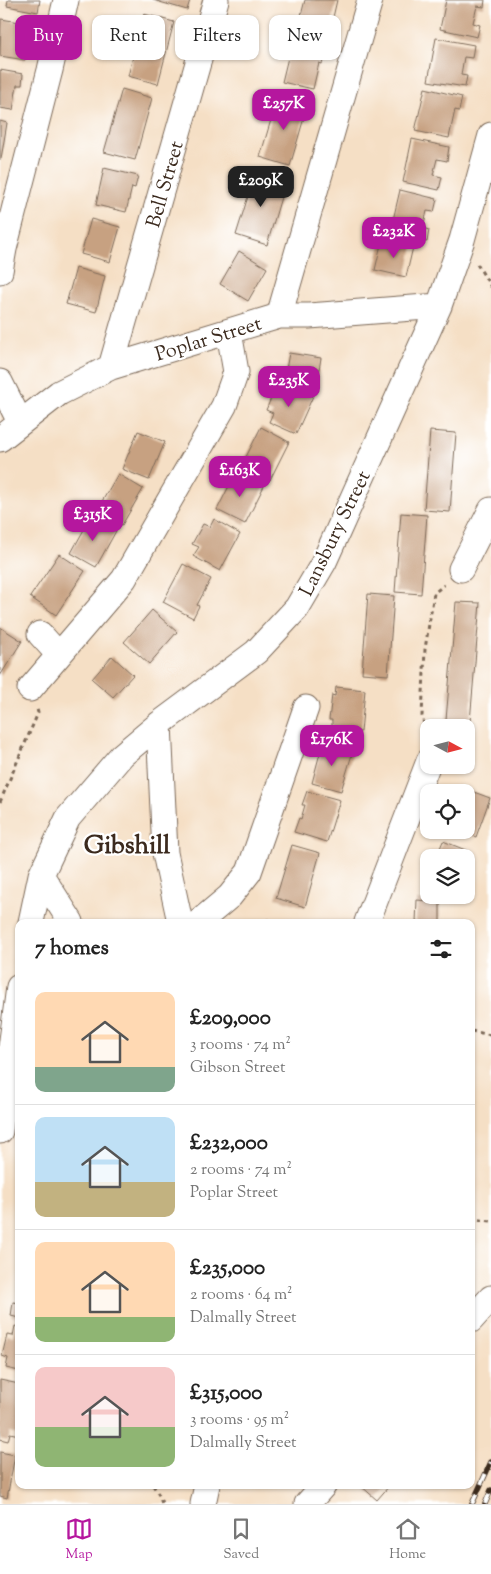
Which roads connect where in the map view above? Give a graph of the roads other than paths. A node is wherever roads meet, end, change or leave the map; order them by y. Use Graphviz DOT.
graph roads {
  1 [pos="66,0"];
  2 [pos="216,0"];
  3 [pos="370,0"];
  4 [pos="491,135"];
  5 [pos="0,271"];
  6 [pos="439,306"];
  7 [pos="280,316"];
  8 [pos="229,332"];
  9 [pos="111,367"];
  10 [pos="0,382"];
  11 [pos="20,422"];
  12 [pos="0,439"];
  13 [pos="491,510"];
  14 [pos="461,569"];
  15 [pos="40,634"];
  16 [pos="59,655"];
  17 [pos="30,689"];
  18 [pos="306,708"];
  19 [pos="159,724"];
  20 [pos="424,774"];
  21 [pos="41,875"];
  22 [pos="32,919"];
  23 [pos="68,919"];
  24 [pos="179,919"];
  25 [pos="203,919"];
  26 [pos="368,919"];
  27 [pos="15,1017"];
  28 [pos="0,1131"];
  29 [pos="491,1298"];
  30 [pos="475,1316"];
  31 [pos="206,1489"];
  32 [pos="320,1489"];
  33 [pos="203,1504"];
  34 [pos="307,1504"];
  1 -- 5 [label="street"];
  2 -- 9 [label="street, Bell Street"];
  3 -- 7 [label="street"];
  4 -- 6 [label="street, Lansbury Street"];
  6 -- 7 [label="street, Poplar Street"];
  6 -- 19 [label="street, Lansbury Street"];
  7 -- 8 [label="street, Poplar Street"];
  8 -- 9 [label="street, Poplar Street"];
  8 -- 16 [label="street"];
  9 -- 11 [label="street, Poplar Street"];
  10 -- 11 [label="street"];
  11 -- 12 [label="street, Poplar Street"];
  13 -- 14 [label="street"];
  15 -- 16 [label="street"];
  16 -- 17 [label="street"];
  18 -- 25 [label="street"];
  19 -- 21 [label="street, Lansbury Street"];
  19 -- 24 [label="street"];
  20 -- 26 [label="street"];
  21 -- 22 [label="street, Lansbury Street"];
  21 -- 23 [label="street"];
  27 -- 28 [label="street"];
  29 -- 30 [label="street"];
  31 -- 33 [label="street"];
  32 -- 34 [label="street"];
}
